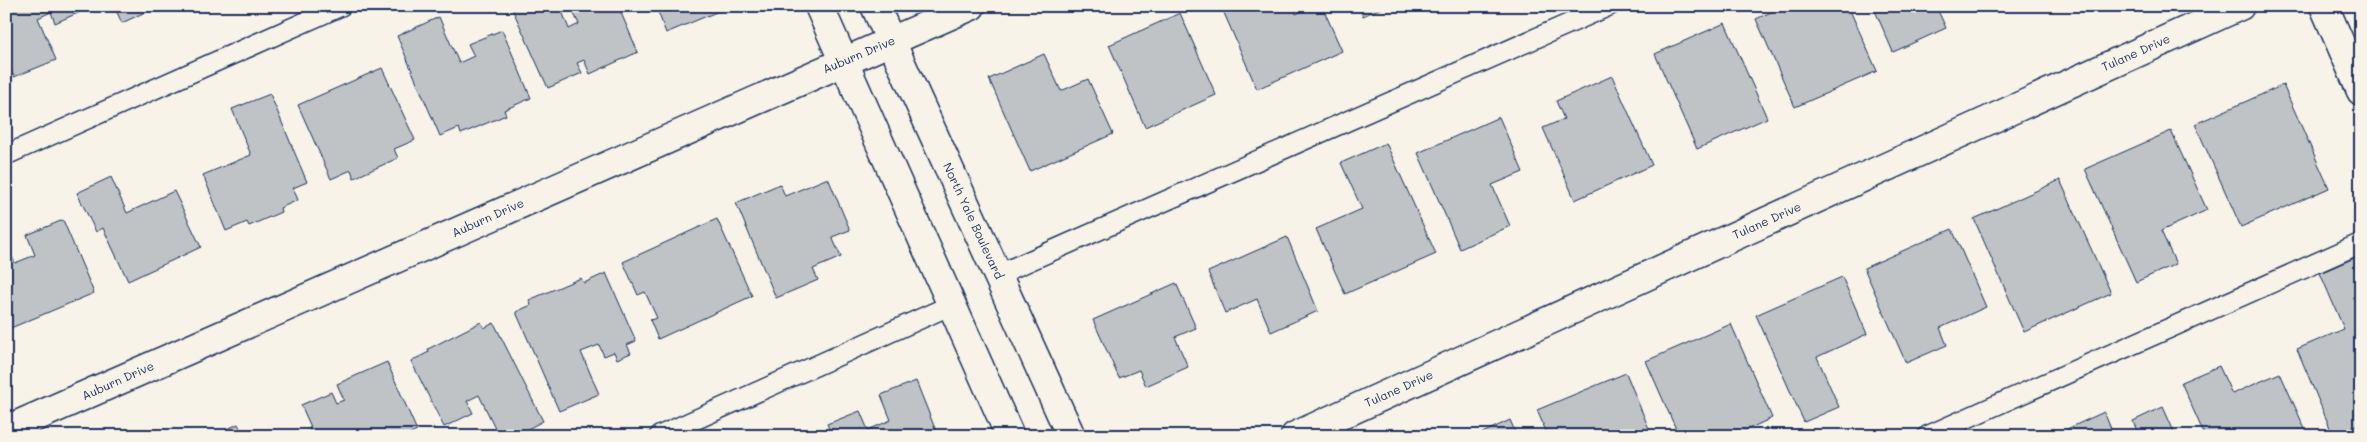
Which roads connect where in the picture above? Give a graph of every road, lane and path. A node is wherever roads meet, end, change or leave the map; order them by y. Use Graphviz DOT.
graph roads {
  1 [pos="341,6"];
  2 [pos="819,6"];
  3 [pos="875,6"];
  4 [pos="971,6"];
  5 [pos="1609,6"];
  6 [pos="2240,6"];
  7 [pos="2324,6"];
  8 [pos="891,42"];
  9 [pos="843,62"];
  10 [pos="2361,91"];
  11 [pos="6,155"];
  12 [pos="2361,243"];
  13 [pos="997,275"];
  14 [pos="951,305"];
  15 [pos="6,430"];
  16 [pos="658,436"];
  17 [pos="1010,436"];
  18 [pos="1071,436"];
  19 [pos="1295,436"];
  20 [pos="1927,436"];
  1 -- 11 [label="lane"];
  2 -- 9 [label="street"];
  3 -- 8 [label="street, North Yale Boulevard"];
  4 -- 8 [label="street, Auburn Drive"];
  5 -- 13 [label="lane"];
  6 -- 19 [label="street, Tulane Drive"];
  7 -- 10 [label="street"];
  8 -- 9 [label="street, Auburn Drive"];
  8 -- 13 [label="street, North Yale Boulevard"];
  9 -- 14 [label="street"];
  9 -- 15 [label="street, Auburn Drive"];
  12 -- 20 [label="lane"];
  13 -- 18 [label="street, North Yale Boulevard"];
  14 -- 16 [label="lane"];
  14 -- 17 [label="street"];
}
